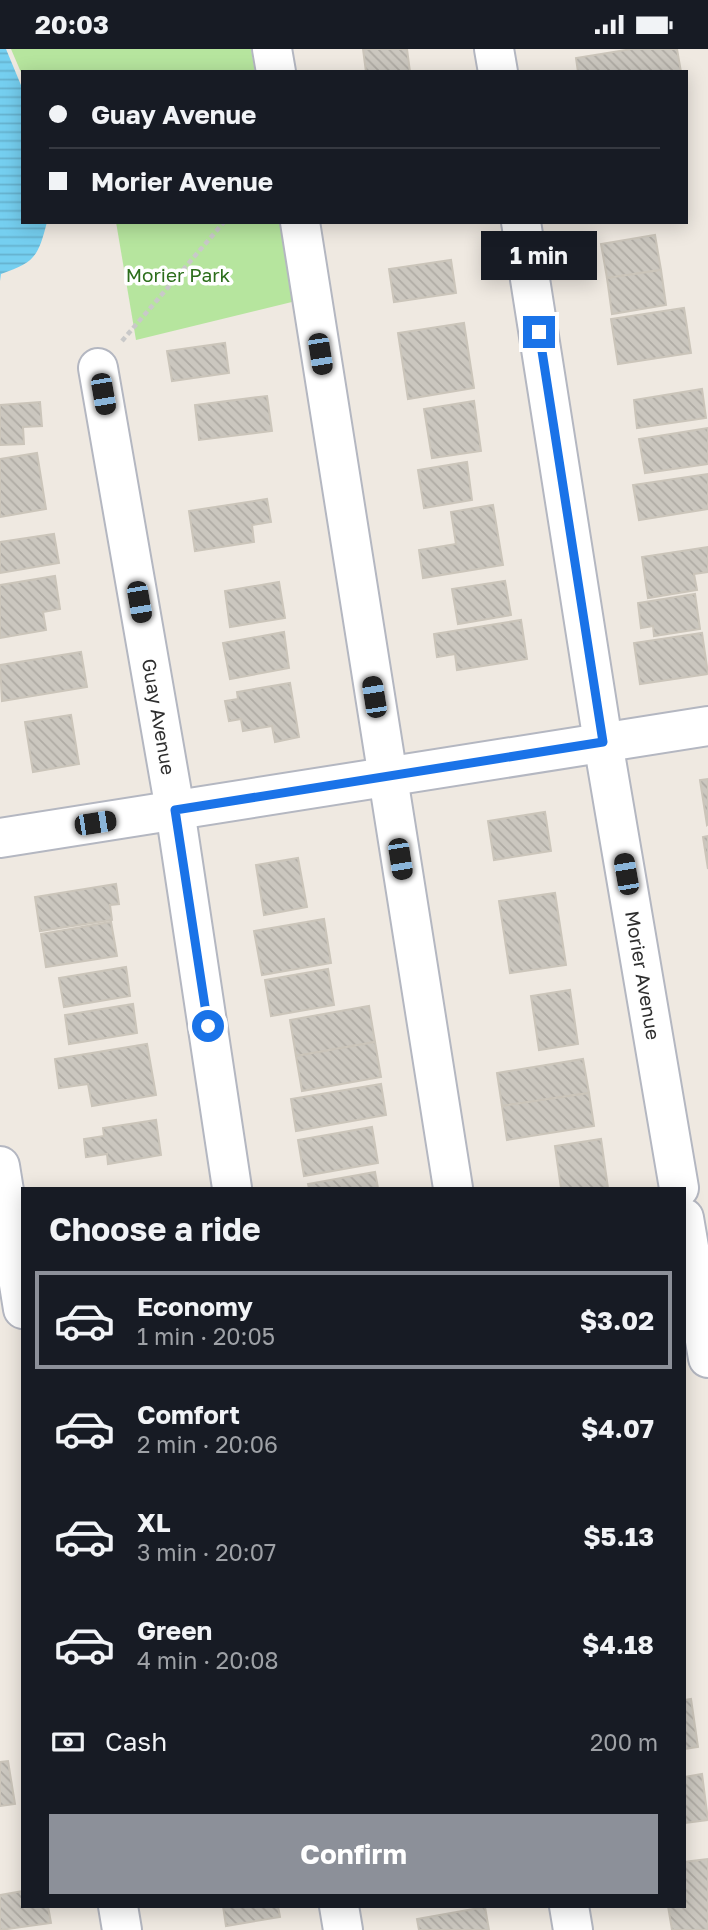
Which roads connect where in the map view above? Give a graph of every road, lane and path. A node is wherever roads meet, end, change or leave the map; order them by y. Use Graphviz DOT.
graph roads {
  1 [pos="272,49"];
  2 [pos="494,49"];
  3 [pos="276,70"];
  4 [pos="498,70"];
  5 [pos="222,224"];
  6 [pos="300,224"];
  7 [pos="521,224"];
  8 [pos="99,368"];
  9 [pos="708,726"];
  10 [pos="603,742"];
  11 [pos="387,776"];
  12 [pos="175,810"];
  13 [pos="0,838"];
  14 [pos="0,1166"];
  15 [pos="232,1187"];
  16 [pos="453,1187"];
  17 [pos="679,1187"];
  18 [pos="686,1230"];
  19 [pos="21,1296"];
  20 [pos="708,1358"];
  21 [pos="118,1908"];
  22 [pos="339,1908"];
  23 [pos="569,1908"];
  24 [pos="122,1930"];
  25 [pos="343,1930"];
  26 [pos="573,1930"];
  1 -- 3 [label="street"];
  2 -- 4 [label="street"];
  5 -- 8 [label="path"];
  6 -- 11 [label="street"];
  7 -- 10 [label="street, Morier Avenue"];
  8 -- 12 [label="street, Guay Avenue"];
  9 -- 10 [label="street"];
  10 -- 11 [label="street"];
  10 -- 17 [label="street, Morier Avenue"];
  11 -- 12 [label="street"];
  11 -- 16 [label="street"];
  12 -- 13 [label="street"];
  12 -- 15 [label="street, Guay Avenue"];
  14 -- 19 [label="street"];
  18 -- 20 [label="street"];
  21 -- 24 [label="street"];
  22 -- 25 [label="street"];
  23 -- 26 [label="street"];
}
